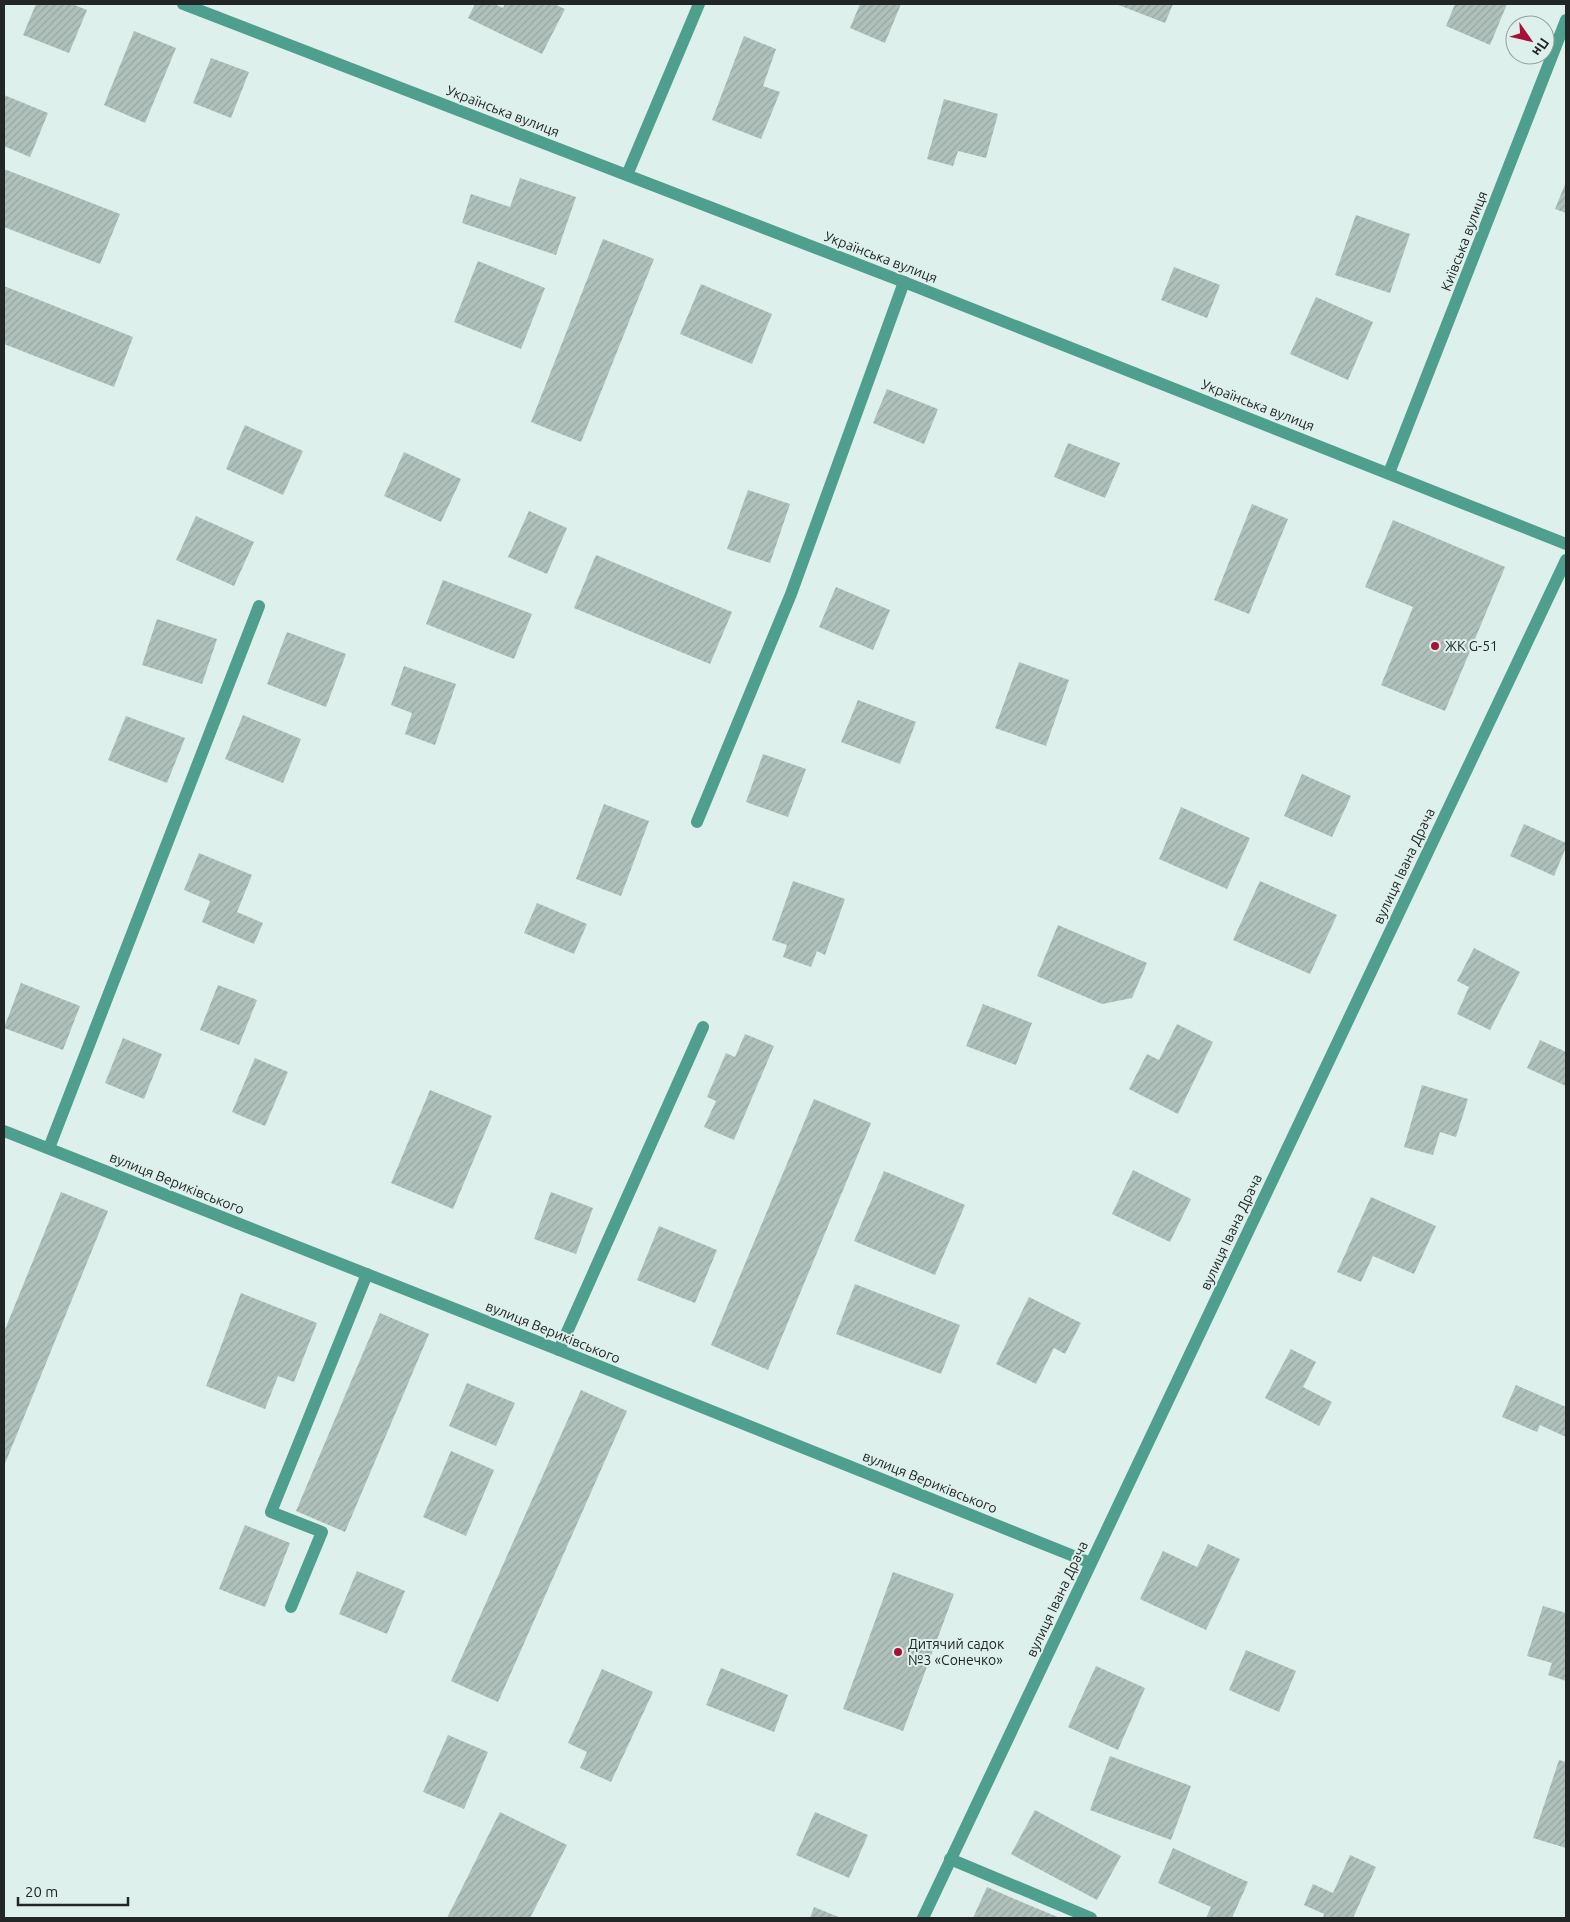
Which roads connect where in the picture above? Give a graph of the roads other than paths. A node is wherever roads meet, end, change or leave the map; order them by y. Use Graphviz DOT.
graph roads {
  1 [pos="183,4"];
  2 [pos="698,4"];
  3 [pos="1566,20"];
  4 [pos="627,175"];
  5 [pos="904,282"];
  6 [pos="1389,473"];
  7 [pos="1566,544"];
  8 [pos="1566,560"];
  9 [pos="260,606"];
  10 [pos="697,822"];
  11 [pos="703,1027"];
  12 [pos="4,1131"];
  13 [pos="49,1148"];
  14 [pos="367,1274"];
  15 [pos="559,1350"];
  16 [pos="1091,1562"];
  17 [pos="291,1608"];
  18 [pos="950,1859"];
  19 [pos="922,1918"];
  20 [pos="1091,1918"];
  1 -- 4 [label="street, Українська вулиця"];
  2 -- 4 [label="street"];
  3 -- 6 [label="street, Київська вулиця"];
  4 -- 5 [label="street, Українська вулиця"];
  5 -- 6 [label="street, Українська вулиця"];
  5 -- 10 [label="street"];
  6 -- 7 [label="street, Українська вулиця"];
  8 -- 16 [label="street, вулиця Івана Драча"];
  9 -- 13 [label="street"];
  11 -- 15 [label="street"];
  12 -- 13 [label="street, вулиця Вериківського"];
  13 -- 14 [label="street, вулиця Вериківського"];
  14 -- 15 [label="street, вулиця Вериківського"];
  14 -- 17 [label="street"];
  15 -- 16 [label="street, вулиця Вериківського"];
  16 -- 18 [label="street, вулиця Івана Драча"];
  18 -- 19 [label="street, вулиця Івана Драча"];
  18 -- 20 [label="street"];
}
